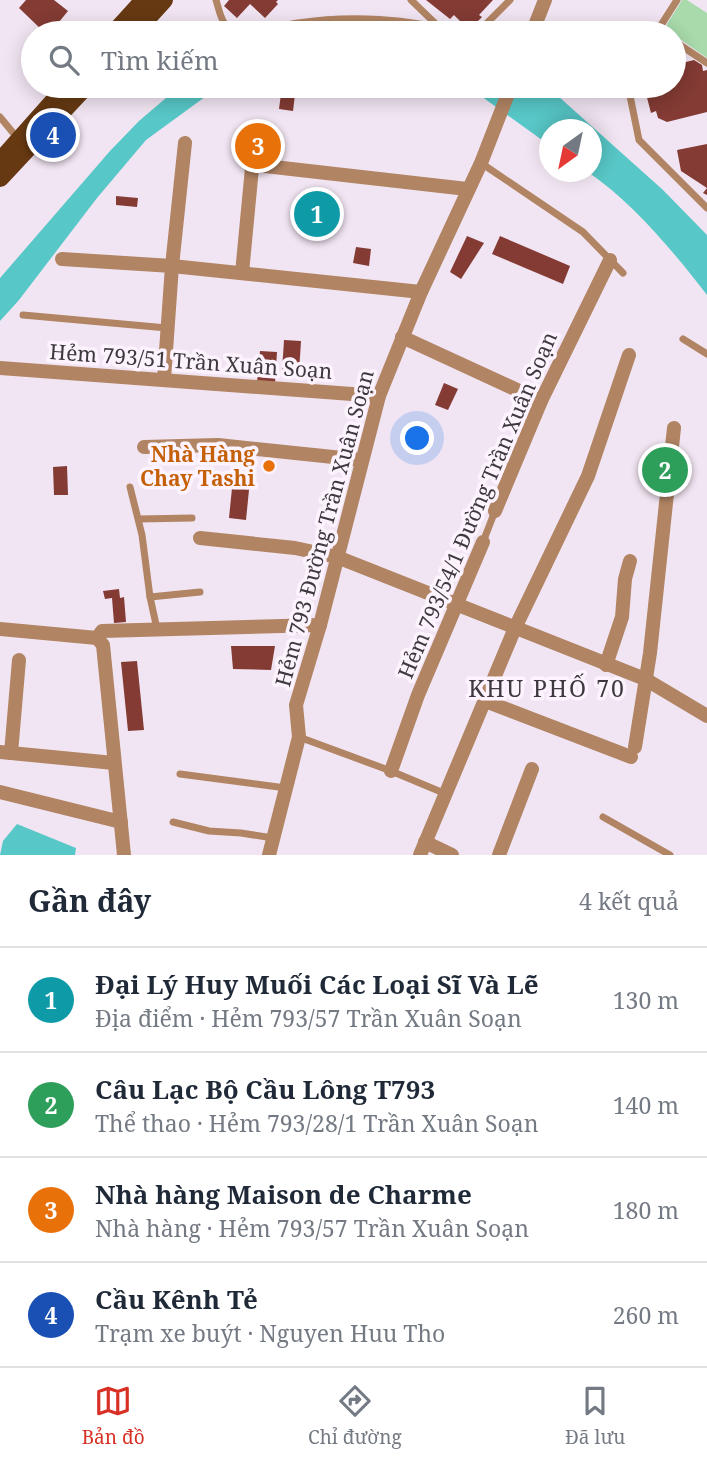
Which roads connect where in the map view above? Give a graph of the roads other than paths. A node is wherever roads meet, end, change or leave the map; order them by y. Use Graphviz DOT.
graph roads {
  1 [pos="144,0"];
  2 [pos="164,0"];
  3 [pos="216,0"];
  4 [pos="411,0"];
  5 [pos="510,0"];
  6 [pos="545,0"];
  7 [pos="677,0"];
  8 [pos="125,21"];
  9 [pos="145,21"];
  10 [pos="223,21"];
  11 [pos="326,21"];
  12 [pos="389,21"];
  13 [pos="432,21"];
  14 [pos="489,21"];
  15 [pos="537,21"];
  16 [pos="665,21"];
  17 [pos="686,49"];
  18 [pos="707,63"];
  19 [pos="56,98"];
  20 [pos="75,98"];
  21 [pos="507,98"];
  22 [pos="630,98"];
  23 [pos="0,117"];
  24 [pos="19,140"];
  25 [pos="185,143"];
  26 [pos="0,161"];
  27 [pos="481,163"];
  28 [pos="0,178"];
  29 [pos="467,189"];
  30 [pos="707,208"];
  31 [pos="62,259"];
  32 [pos="610,260"];
  33 [pos="172,266"];
  34 [pos="242,273"];
  35 [pos="623,273"];
  36 [pos="421,292"];
  37 [pos="23,315"];
  38 [pos="168,328"];
  39 [pos="402,337"];
  40 [pos="683,339"];
  41 [pos="707,354"];
  42 [pos="629,355"];
  43 [pos="0,368"];
  44 [pos="164,379"];
  45 [pos="379,396"];
  46 [pos="541,401"];
  47 [pos="674,428"];
  48 [pos="144,447"];
  49 [pos="362,460"];
  50 [pos="130,487"];
  51 [pos="495,511"];
  52 [pos="192,517"];
  53 [pos="139,519"];
  54 [pos="200,538"];
  55 [pos="483,542"];
  56 [pos="337,557"];
  57 [pos="630,561"];
  58 [pos="200,592"];
  59 [pos="150,597"];
  60 [pos="457,605"];
  61 [pos="320,625"];
  62 [pos="515,628"];
  63 [pos="0,629"];
  64 [pos="157,629"];
  65 [pos="97,638"];
  66 [pos="19,660"];
  67 [pos="607,665"];
  68 [pos="645,679"];
  69 [pos="485,701"];
  70 [pos="707,716"];
  71 [pos="299,737"];
  72 [pos="6,752"];
  73 [pos="114,763"];
  74 [pos="532,769"];
  75 [pos="391,771"];
  76 [pos="180,774"];
  77 [pos="287,788"];
  78 [pos="0,792"];
  79 [pos="447,794"];
  80 [pos="603,817"];
  81 [pos="121,822"];
  82 [pos="173,822"];
  83 [pos="273,838"];
  84 [pos="422,849"];
  85 [pos="124,855"];
  86 [pos="269,855"];
  87 [pos="452,855"];
  88 [pos="499,855"];
  89 [pos="670,855"];
  1 -- 8 [label="main road"];
  2 -- 9 [label="main road"];
  3 -- 10 [label="lane"];
  4 -- 13 [label="lane"];
  5 -- 14 [label="lane"];
  6 -- 15 [label="street"];
  7 -- 16 [label="lane"];
  11 -- 12 [label="lane"];
  17 -- 18 [label="lane"];
  19 -- 24 [label="main road"];
  20 -- 28 [label="main road"];
  21 -- 27 [label="street, Hẻm 793 Đường Trần Xuân Soạn"];
  22 -- 30 [label="lane"];
  23 -- 24 [label="lane"];
  24 -- 26 [label="main road"];
  25 -- 33 [label="street"];
  27 -- 29 [label="street, Hẻm 793 Đường Trần Xuân Soạn"];
  27 -- 32 [label="lane"];
  29 -- 34 [label="street"];
  29 -- 36 [label="street, Hẻm 793 Đường Trần Xuân Soạn"];
  31 -- 33 [label="street"];
  32 -- 35 [label="lane"];
  32 -- 46 [label="street, Hẻm 793/54/1 Đường Trần Xuân Soạn"];
  33 -- 34 [label="street"];
  33 -- 38 [label="street"];
  34 -- 36 [label="street"];
  36 -- 39 [label="street, Hẻm 793 Đường Trần Xuân Soạn"];
  37 -- 38 [label="lane"];
  38 -- 44 [label="street"];
  39 -- 45 [label="street, Hẻm 793 Đường Trần Xuân Soạn"];
  39 -- 46 [label="street"];
  40 -- 41 [label="lane"];
  42 -- 62 [label="street"];
  43 -- 44 [label="street, Hẻm 793/51 Trần Xuân Soạn"];
  44 -- 45 [label="street, Hẻm 793/51 Trần Xuân Soạn"];
  45 -- 49 [label="street, Hẻm 793 Đường Trần Xuân Soạn"];
  46 -- 51 [label="street, Hẻm 793/54/1 Đường Trần Xuân Soạn"];
  47 -- 68 [label="street"];
  48 -- 49 [label="street"];
  49 -- 56 [label="street, Hẻm 793 Đường Trần Xuân Soạn"];
  50 -- 53 [label="lane"];
  51 -- 55 [label="lane, Hẻm 793/54/1 Đường Trần Xuân Soạn"];
  52 -- 53 [label="lane"];
  53 -- 59 [label="lane"];
  54 -- 56 [label="street"];
  55 -- 60 [label="street, Hẻm 793/54/1 Đường Trần Xuân Soạn"];
  56 -- 60 [label="street"];
  56 -- 61 [label="street, Hẻm 793 Đường Trần Xuân Soạn"];
  57 -- 67 [label="street"];
  58 -- 59 [label="lane"];
  59 -- 64 [label="lane"];
  60 -- 62 [label="street"];
  60 -- 75 [label="street, Hẻm 793/54/1 Đường Trần Xuân Soạn"];
  61 -- 64 [label="street"];
  61 -- 71 [label="street, Hẻm 793 Đường Trần Xuân Soạn"];
  62 -- 67 [label="street"];
  62 -- 69 [label="street"];
  63 -- 65 [label="street"];
  64 -- 65 [label="street"];
  65 -- 73 [label="street"];
  66 -- 72 [label="street"];
  67 -- 68 [label="street"];
  68 -- 69 [label="street"];
  68 -- 70 [label="street"];
  69 -- 79 [label="street"];
  71 -- 75 [label="lane"];
  71 -- 77 [label="street, Hẻm 793 Đường Trần Xuân Soạn"];
  72 -- 73 [label="street"];
  73 -- 81 [label="street"];
  74 -- 88 [label="street"];
  75 -- 79 [label="lane"];
  76 -- 77 [label="lane"];
  77 -- 83 [label="street, Hẻm 793 Đường Trần Xuân Soạn"];
  78 -- 81 [label="street"];
  79 -- 84 [label="street"];
  80 -- 89 [label="lane"];
  81 -- 85 [label="street"];
  82 -- 83 [label="lane"];
  83 -- 86 [label="street, Hẻm 793 Đường Trần Xuân Soạn"];
  84 -- 87 [label="street"];
}
